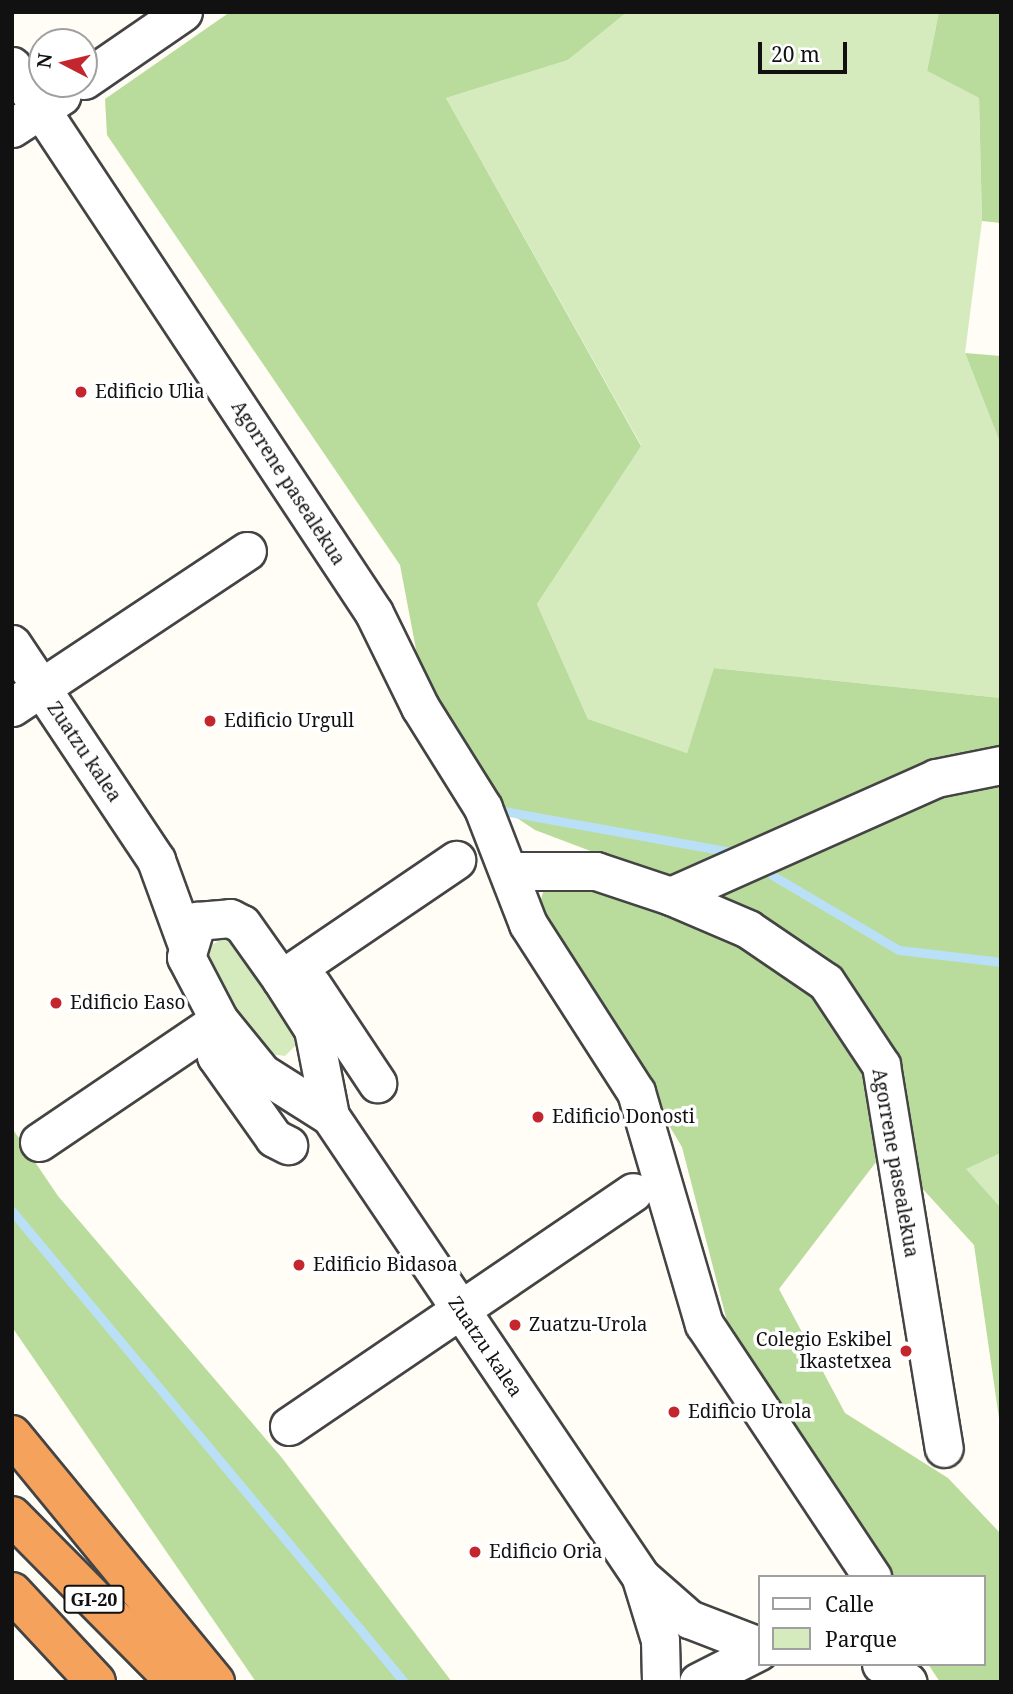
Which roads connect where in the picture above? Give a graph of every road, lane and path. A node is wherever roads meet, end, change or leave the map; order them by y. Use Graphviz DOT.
graph roads {
  1 [pos="183,12"];
  2 [pos="12,66"];
  3 [pos="98,70"];
  4 [pos="58,98"];
  5 [pos="27,119"];
  6 [pos="247,551"];
  7 [pos="12,644"];
  8 [pos="27,697"];
  9 [pos="1001,765"];
  10 [pos="156,860"];
  11 [pos="456,860"];
  12 [pos="510,871"];
  13 [pos="671,896"];
  14 [pos="218,918"];
  15 [pos="187,945"];
  16 [pos="290,973"];
  17 [pos="219,1020"];
  18 [pos="313,1041"];
  19 [pos="262,1073"];
  20 [pos="377,1083"];
  21 [pos="330,1116"];
  22 [pos="39,1142"];
  23 [pos="288,1145"];
  24 [pos="633,1192"];
  25 [pos="460,1310"];
  26 [pos="289,1426"];
  27 [pos="12,1435"];
  28 [pos="944,1448"];
  29 [pos="12,1516"];
  30 [pos="850,1559"];
  31 [pos="870,1575"];
  32 [pos="640,1577"];
  33 [pos="12,1592"];
  34 [pos="12,1605"];
  35 [pos="758,1646"];
  36 [pos="758,1652"];
  37 [pos="884,1666"];
  38 [pos="906,1666"];
  39 [pos="92,1678"];
  40 [pos="176,1682"];
  41 [pos="215,1682"];
  42 [pos="661,1682"];
  43 [pos="698,1682"];
  44 [pos="908,1682"];
  45 [pos="914,1682"];
  1 -- 3 [label="street"];
  2 -- 5 [label="street, Agorrene pasealekua"];
  4 -- 5 [label="street"];
  5 -- 12 [label="street, Agorrene pasealekua"];
  6 -- 8 [label="street"];
  7 -- 8 [label="street, Zuatzu kalea"];
  8 -- 10 [label="street, Zuatzu kalea"];
  9 -- 13 [label="street"];
  10 -- 14 [label="street, Zuatzu kalea"];
  10 -- 15 [label="street, Zuatzu kalea"];
  11 -- 16 [label="street"];
  12 -- 13 [label="street, Agorrene pasealekua"];
  12 -- 30 [label="street, Agorrene pasealekua"];
  13 -- 28 [label="street, Agorrene pasealekua"];
  14 -- 15 [label="street"];
  14 -- 16 [label="street, Zuatzu kalea"];
  15 -- 17 [label="street, Zuatzu kalea"];
  16 -- 18 [label="street, Zuatzu kalea"];
  16 -- 20 [label="street"];
  17 -- 19 [label="street, Zuatzu kalea"];
  17 -- 22 [label="street"];
  17 -- 23 [label="street"];
  18 -- 19 [label="street"];
  18 -- 21 [label="street, Zuatzu kalea"];
  19 -- 21 [label="street, Zuatzu kalea"];
  21 -- 25 [label="street, Zuatzu kalea"];
  24 -- 25 [label="street"];
  25 -- 26 [label="street"];
  25 -- 32 [label="street, Zuatzu kalea"];
  27 -- 41 [label="highway"];
  29 -- 40 [label="highway, GI-20"];
  30 -- 31 [label="street, Agorrene pasealekua"];
  32 -- 35 [label="street, Zuatzu kalea"];
  32 -- 42 [label="street, Zuatzu kalea"];
  33 -- 39 [label="highway, GI-20"];
  34 -- 39 [label="highway"];
  36 -- 43 [label="street"];
  37 -- 44 [label="street"];
  38 -- 45 [label="street"];
}
